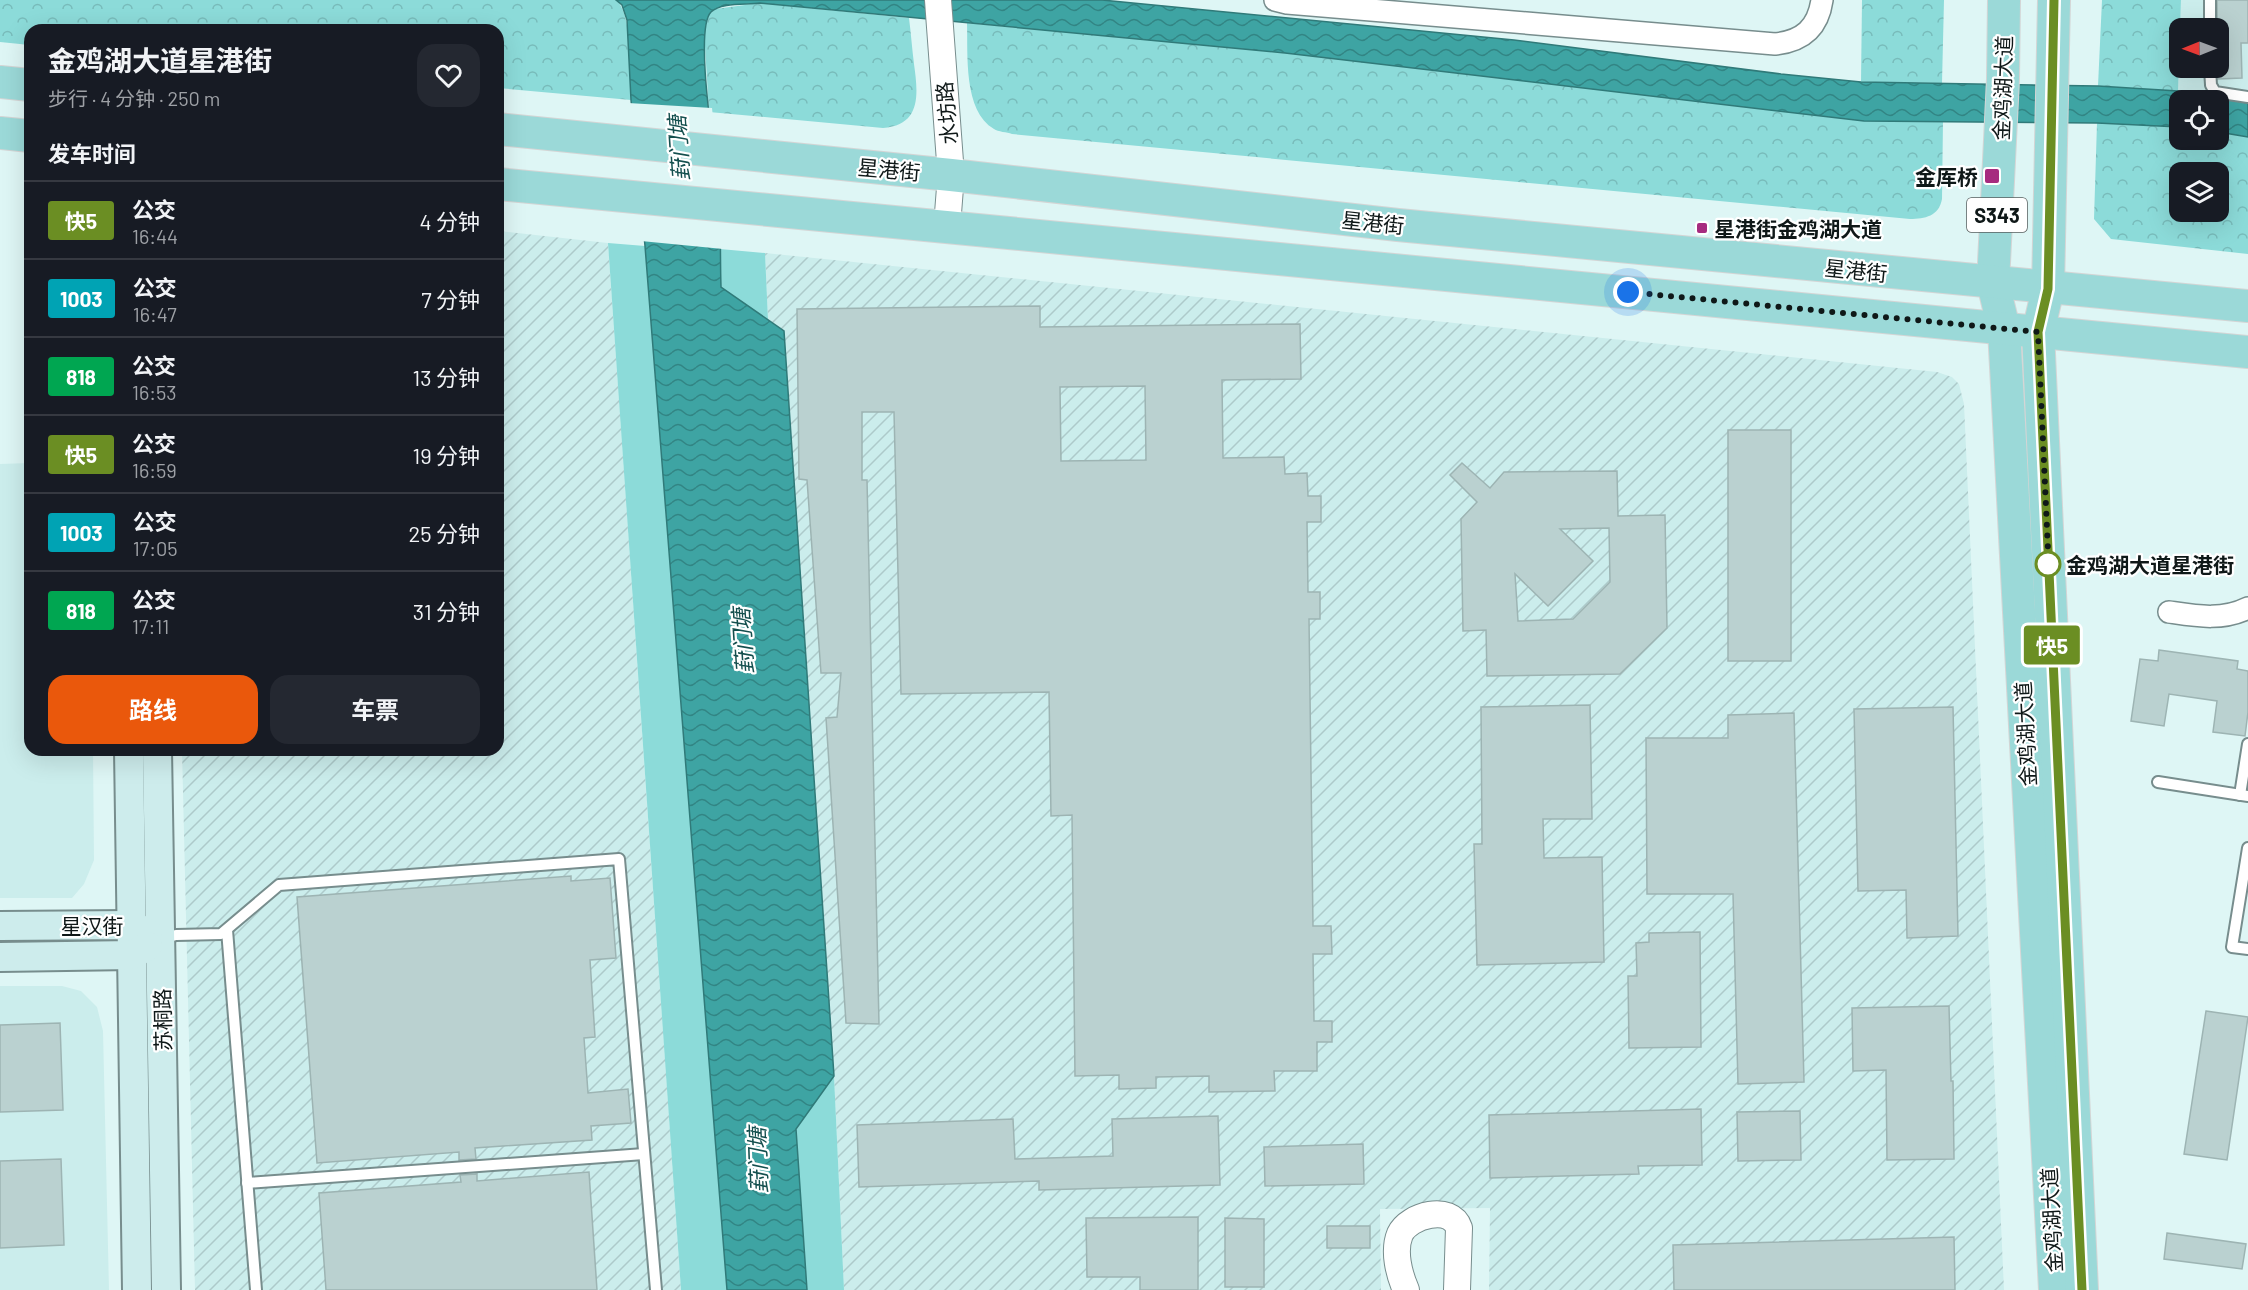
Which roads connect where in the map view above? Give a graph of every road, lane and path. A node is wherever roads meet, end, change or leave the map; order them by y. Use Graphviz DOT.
graph roads {
  1 [pos="938,0"];
  2 [pos="1275,0"];
  3 [pos="1822,0"];
  4 [pos="2004,0"];
  5 [pos="2054,0"];
  6 [pos="2210,0"];
  7 [pos="2210,18"];
  8 [pos="2211,78"];
  9 [pos="0,82"];
  10 [pos="24,84"];
  11 [pos="2248,97"];
  12 [pos="504,130"];
  13 [pos="0,133"];
  14 [pos="24,135"];
  15 [pos="951,175"];
  16 [pos="504,185"];
  17 [pos="946,226"];
  18 [pos="1993,283"];
  19 [pos="2048,289"];
  20 [pos="2248,306"];
  21 [pos="2004,329"];
  22 [pos="2038,332"];
  23 [pos="2248,352"];
  24 [pos="2248,608"];
  25 [pos="2169,612"];
  26 [pos="2248,744"];
  27 [pos="129,756"];
  28 [pos="157,756"];
  29 [pos="2158,782"];
  30 [pos="2244,796"];
  31 [pos="2248,848"];
  32 [pos="132,924"];
  33 [pos="0,926"];
  34 [pos="227,930"];
  35 [pos="160,939"];
  36 [pos="2248,949"];
  37 [pos="132,955"];
  38 [pos="0,957"];
  39 [pos="644,1154"];
  40 [pos="247,1183"];
  41 [pos="166,1282"];
  42 [pos="137,1283"];
  43 [pos="256,1290"];
  44 [pos="656,1290"];
  45 [pos="1406,1290"];
  46 [pos="1457,1290"];
  47 [pos="2055,1290"];
  48 [pos="2082,1290"];
  1 -- 15 [label="street, 水坊路"];
  2 -- 3 [label="street"];
  4 -- 18 [label="main road, 金鸡湖大道 / S343"];
  5 -- 19 [label="main road, 金鸡湖大道 / S343"];
  6 -- 7 [label="lane"];
  8 -- 11 [label="lane"];
  9 -- 10 [label="main road"];
  12 -- 15 [label="main road, 星港街"];
  13 -- 14 [label="main road"];
  15 -- 17 [label="street, 水坊路"];
  15 -- 18 [label="main road, 星港街"];
  16 -- 17 [label="main road, 星港街"];
  17 -- 21 [label="main road, 星港街"];
  18 -- 19 [label="main road, 星港街"];
  18 -- 21 [label="main road, 金鸡湖大道 / S343"];
  19 -- 20 [label="main road, 星港街"];
  19 -- 22 [label="main road, 金鸡湖大道 / S343"];
  21 -- 22 [label="main road, 星港街"];
  21 -- 47 [label="main road, 金鸡湖大道 / S343"];
  22 -- 23 [label="main road, 星港街"];
  22 -- 48 [label="main road, 金鸡湖大道 / S343"];
  24 -- 25 [label="street"];
  26 -- 30 [label="lane"];
  27 -- 32 [label="main road, 苏桐路"];
  28 -- 35 [label="main road, 苏桐路"];
  29 -- 30 [label="lane"];
  31 -- 36 [label="lane"];
  32 -- 33 [label="main road, 星汉街"];
  32 -- 35 [label="main road, 星汉街"];
  32 -- 37 [label="main road, 苏桐路"];
  34 -- 35 [label="lane"];
  34 -- 39 [label="lane"];
  34 -- 40 [label="lane"];
  35 -- 37 [label="main road, 星汉街"];
  35 -- 41 [label="main road, 苏桐路"];
  37 -- 38 [label="main road, 星汉街"];
  37 -- 42 [label="main road, 苏桐路"];
  39 -- 40 [label="lane"];
  39 -- 44 [label="lane"];
  40 -- 43 [label="lane"];
  41 -- 42 [label="main road"];
  45 -- 46 [label="street"];
}
